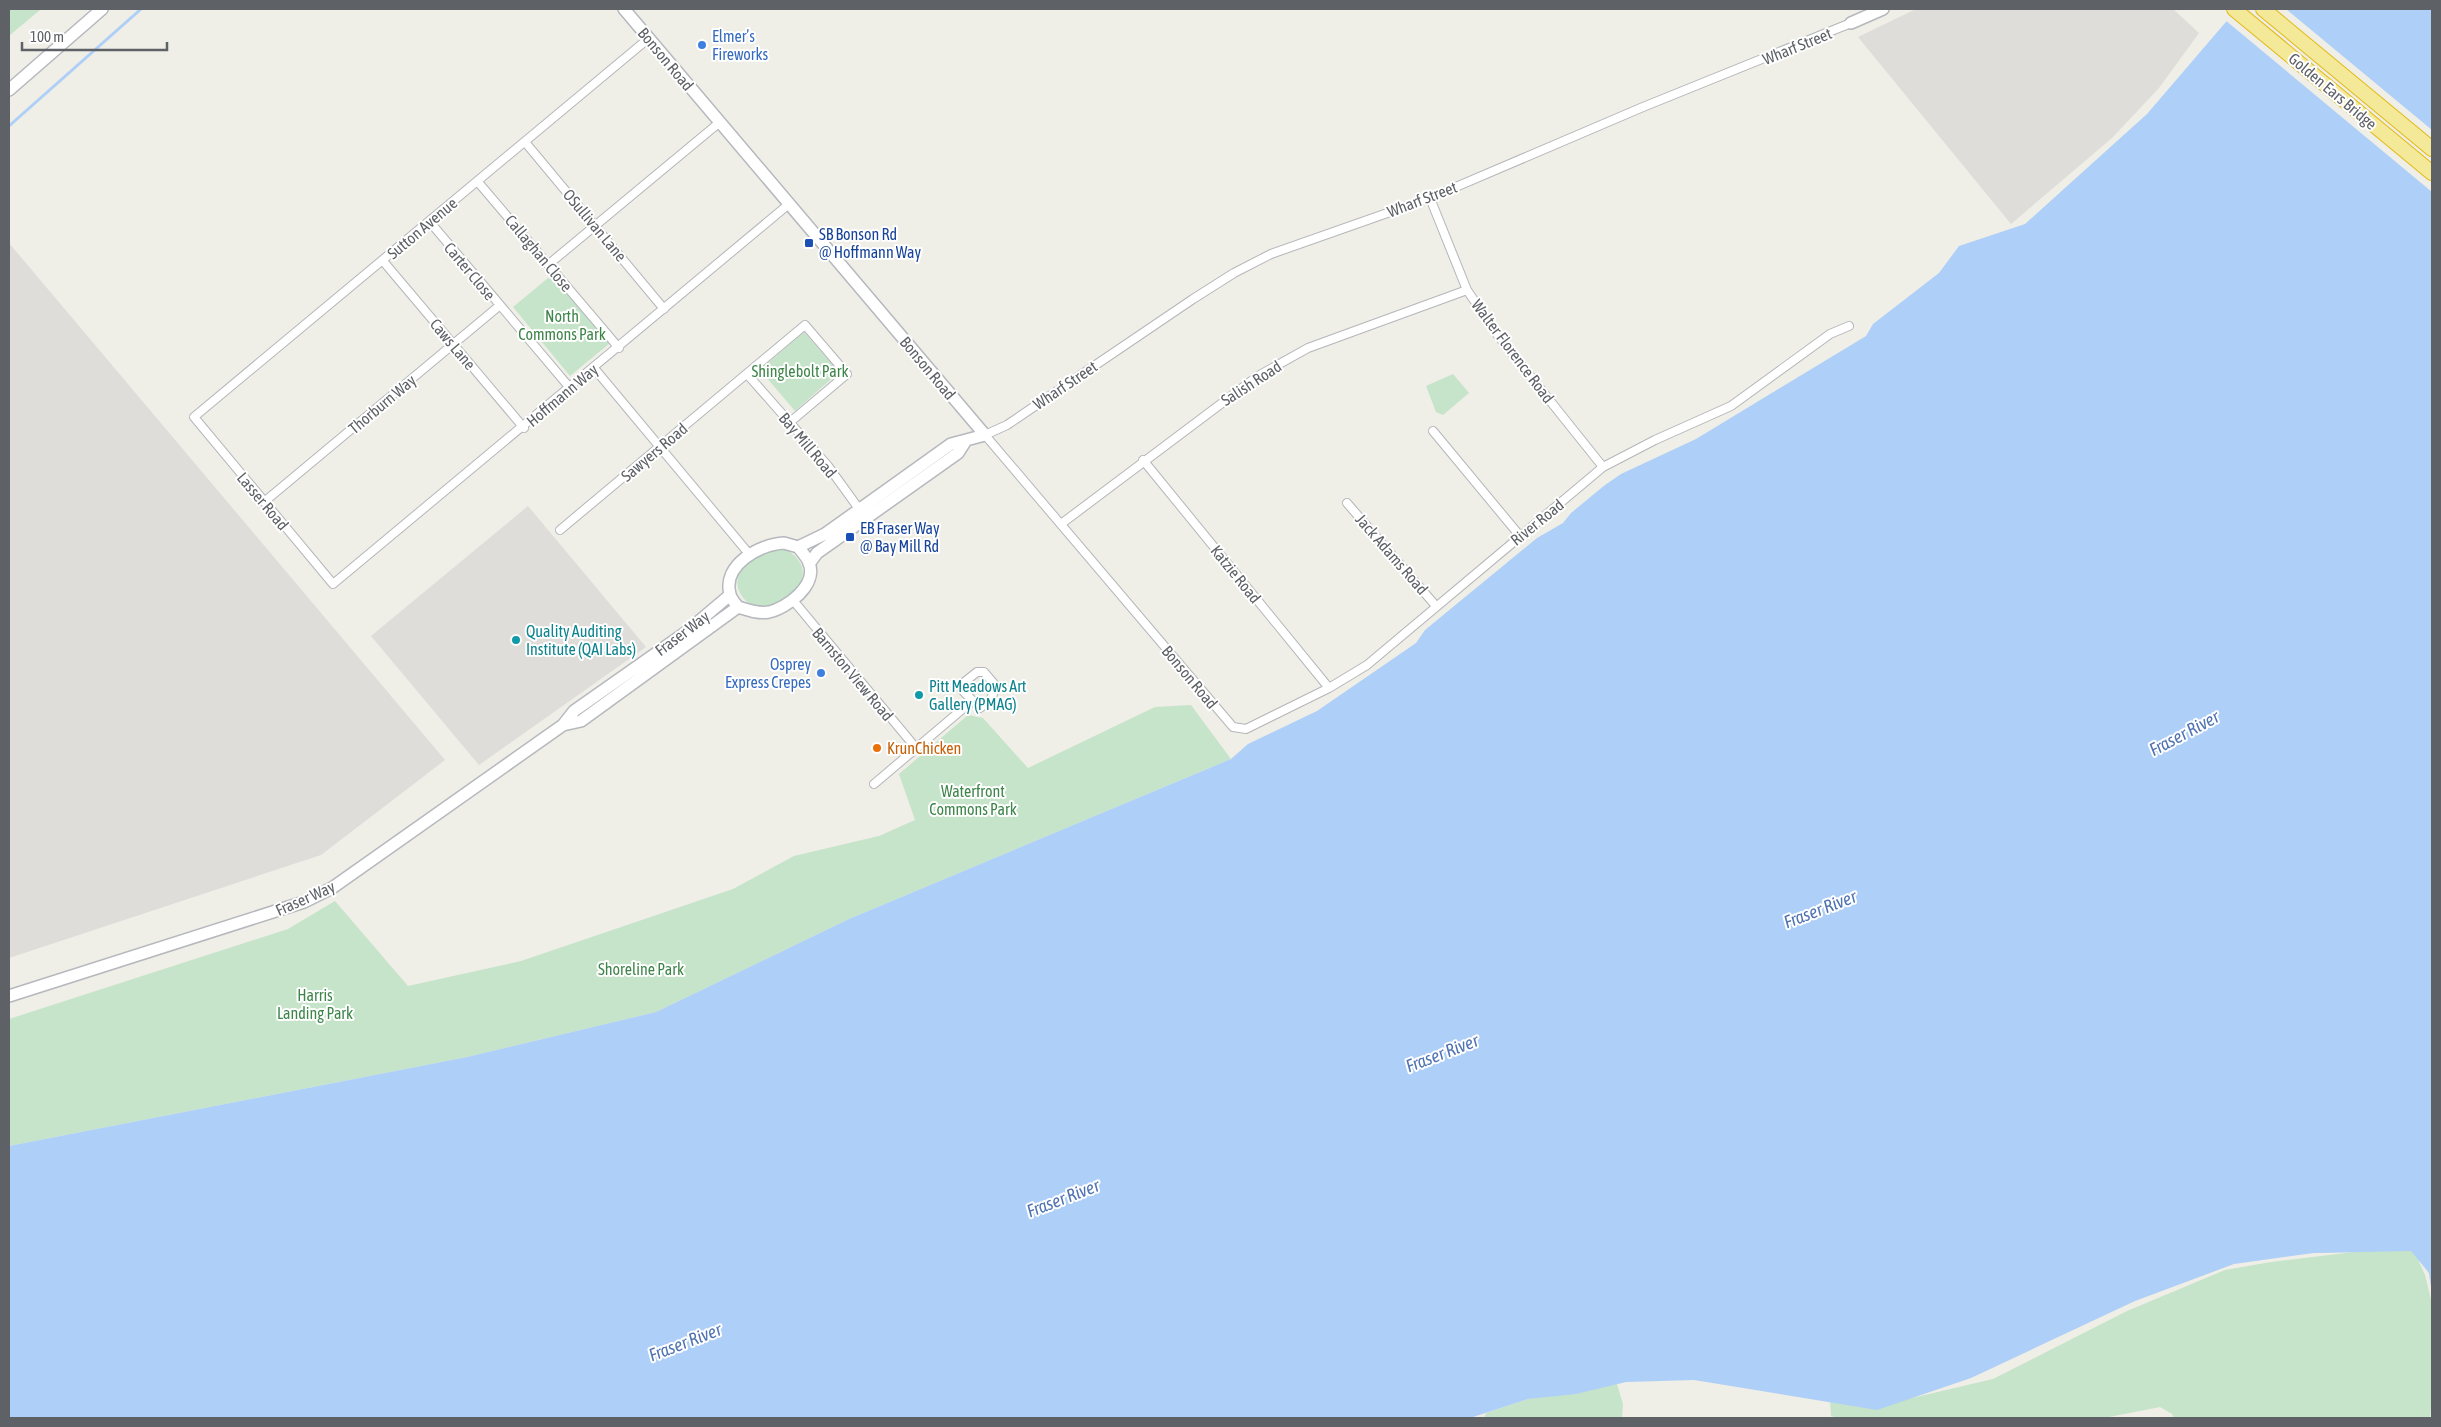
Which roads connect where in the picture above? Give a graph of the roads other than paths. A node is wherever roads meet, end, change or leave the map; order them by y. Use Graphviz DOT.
graph roads {
  1 [pos="102,9"];
  2 [pos="624,9"];
  3 [pos="1883,9"];
  4 [pos="2234,9"];
  5 [pos="2263,9"];
  6 [pos="1851,23"];
  7 [pos="649,38"];
  8 [pos="9,90"];
  9 [pos="720,122"];
  10 [pos="526,142"];
  11 [pos="2432,149"];
  12 [pos="2432,173"];
  13 [pos="478,182"];
  14 [pos="1430,198"];
  15 [pos="789,204"];
  16 [pos="430,222"];
  17 [pos="596,225"];
  18 [pos="383,261"];
  19 [pos="549,264"];
  20 [pos="1467,290"];
  21 [pos="500,306"];
  22 [pos="664,309"];
  23 [pos="1849,326"];
  24 [pos="453,345"];
  25 [pos="619,348"];
  26 [pos="594,368"];
  27 [pos="747,374"];
  28 [pos="570,388"];
  29 [pos="194,417"];
  30 [pos="789,423"];
  31 [pos="524,428"];
  32 [pos="1433,431"];
  33 [pos="985,435"];
  34 [pos="660,446"];
  35 [pos="1143,460"];
  36 [pos="1603,467"];
  37 [pos="264,502"];
  38 [pos="1348,503"];
  39 [pos="862,514"];
  40 [pos="1061,524"];
  41 [pos="560,530"];
  42 [pos="1520,536"];
  43 [pos="798,547"];
  44 [pos="750,555"];
  45 [pos="810,564"];
  46 [pos="333,584"];
  47 [pos="730,595"];
  48 [pos="792,600"];
  49 [pos="1436,606"];
  50 [pos="738,607"];
  51 [pos="1329,688"];
  52 [pos="972,701"];
  53 [pos="563,725"];
  54 [pos="1233,727"];
  55 [pos="916,748"];
  56 [pos="874,784"];
  57 [pos="9,996"];
  1 -- 8 [label="street"];
  2 -- 7 [label="street, Bonson Road"];
  3 -- 6 [label="street, Wharf Street"];
  4 -- 12 [label="highway, Golden Ears Bridge"];
  5 -- 11 [label="highway, Golden Ears Bridge"];
  6 -- 14 [label="street, Wharf Street"];
  7 -- 9 [label="street, Bonson Road"];
  7 -- 10 [label="street, Sutton Avenue"];
  9 -- 15 [label="street, Bonson Road"];
  9 -- 17 [label="street"];
  10 -- 13 [label="street, Sutton Avenue"];
  10 -- 17 [label="street, OSullivan Lane"];
  13 -- 16 [label="street, Sutton Avenue"];
  13 -- 19 [label="street, Callaghan Close"];
  14 -- 20 [label="street, Walter Florence Road"];
  14 -- 33 [label="street, Wharf Street"];
  15 -- 22 [label="street, Hoffmann Way"];
  15 -- 33 [label="street, Bonson Road"];
  16 -- 18 [label="street, Sutton Avenue"];
  16 -- 21 [label="street, Carter Close"];
  17 -- 19 [label="street"];
  17 -- 22 [label="street, OSullivan Lane"];
  18 -- 24 [label="street, Caws Lane"];
  18 -- 29 [label="street, Sutton Avenue"];
  19 -- 25 [label="street, Callaghan Close"];
  20 -- 35 [label="street, Salish Road"];
  20 -- 36 [label="street, Walter Florence Road"];
  21 -- 24 [label="street, Thorburn Way"];
  21 -- 28 [label="street, Carter Close"];
  22 -- 25 [label="street, Hoffmann Way"];
  23 -- 36 [label="street, River Road"];
  24 -- 31 [label="street, Caws Lane"];
  24 -- 37 [label="street, Thorburn Way"];
  25 -- 26 [label="street, Hoffmann Way"];
  26 -- 28 [label="street, Hoffmann Way"];
  26 -- 34 [label="street"];
  27 -- 30 [label="street, Bay Mill Road"];
  27 -- 30 [label="street, Sawyers Road"];
  27 -- 34 [label="street, Sawyers Road"];
  28 -- 31 [label="street, Hoffmann Way"];
  29 -- 37 [label="street, Lasser Road"];
  30 -- 39 [label="street, Bay Mill Road"];
  31 -- 46 [label="street, Hoffmann Way"];
  32 -- 42 [label="street"];
  33 -- 39 [label="street"];
  33 -- 40 [label="street, Bonson Road"];
  34 -- 41 [label="street, Sawyers Road"];
  34 -- 44 [label="street"];
  35 -- 40 [label="street, Salish Road"];
  35 -- 51 [label="street, Katzie Road"];
  36 -- 42 [label="street, River Road"];
  37 -- 46 [label="street, Lasser Road"];
  38 -- 49 [label="street, Jack Adams Road"];
  39 -- 43 [label="street"];
  39 -- 45 [label="street"];
  40 -- 54 [label="street, Bonson Road"];
  42 -- 49 [label="street, River Road"];
  43 -- 44 [label="street"];
  43 -- 45 [label="street"];
  44 -- 47 [label="street"];
  45 -- 48 [label="street"];
  47 -- 50 [label="street"];
  47 -- 53 [label="street, Fraser Way"];
  48 -- 50 [label="street"];
  48 -- 55 [label="street, Barnston View Road"];
  49 -- 51 [label="street, River Road"];
  50 -- 53 [label="street, Fraser Way"];
  51 -- 54 [label="street, River Road"];
  52 -- 52 [label="street"];
  52 -- 55 [label="street"];
  53 -- 57 [label="street, Fraser Way"];
  55 -- 56 [label="street"];
}
